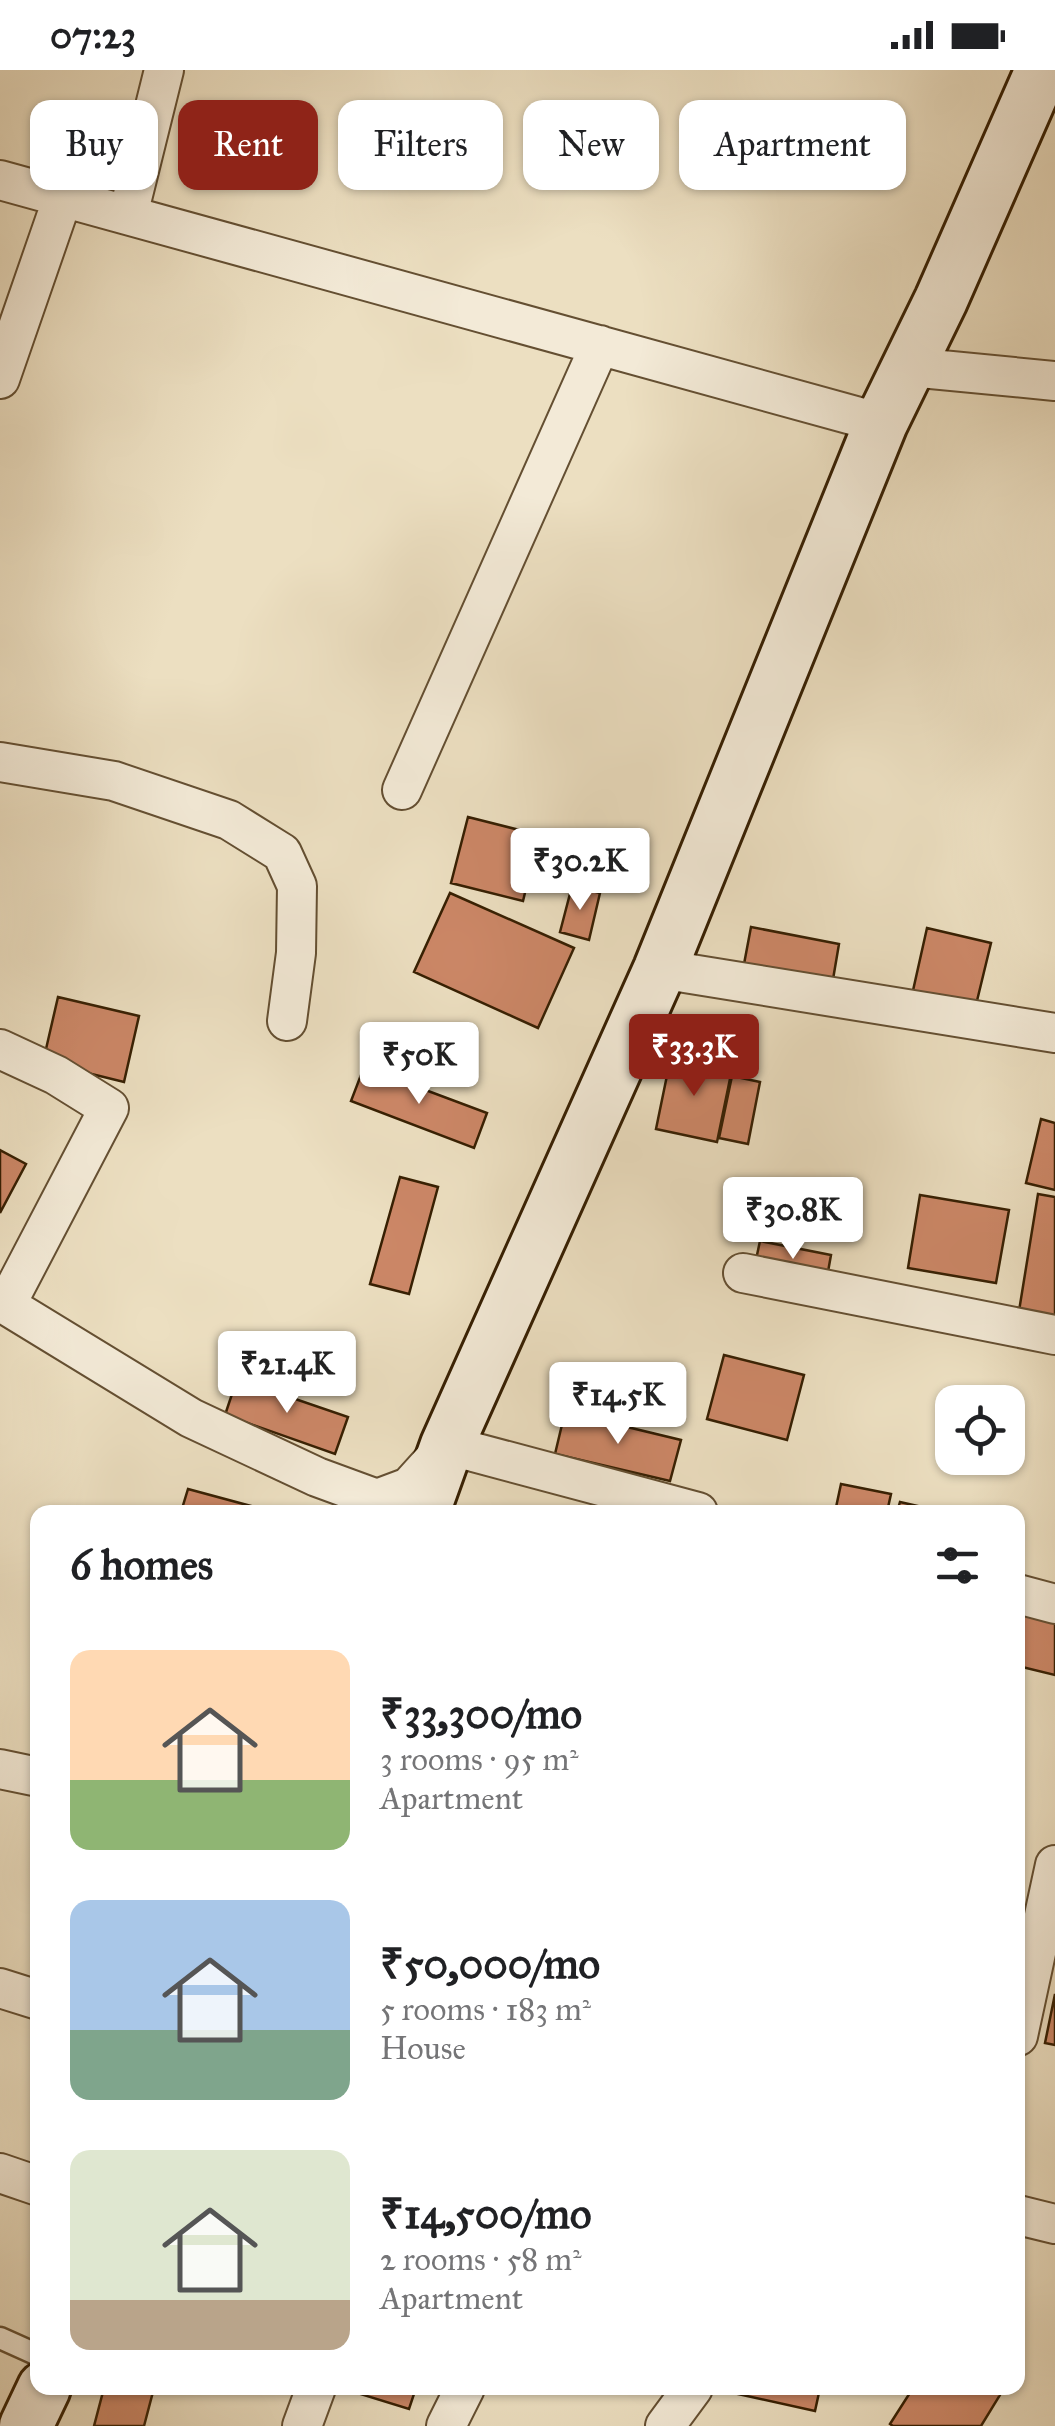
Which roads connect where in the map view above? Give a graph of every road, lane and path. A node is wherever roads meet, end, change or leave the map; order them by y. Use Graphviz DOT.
graph roads {
  1 [pos="164,70"];
  2 [pos="1042,70"];
  3 [pos="0,180"];
  4 [pos="63,197"];
  5 [pos="128,215"];
  6 [pos="600,345"];
  7 [pos="910,368"];
  8 [pos="0,378"];
  9 [pos="1055,381"];
  10 [pos="881,424"];
  11 [pos="0,762"];
  12 [pos="402,790"];
  13 [pos="660,969"];
  14 [pos="287,1020"];
  15 [pos="1055,1033"];
  16 [pos="0,1049"];
  17 [pos="743,1273"];
  18 [pos="1055,1335"];
  19 [pos="448,1444"];
  20 [pos="426,1505"];
  21 [pos="672,1505"];
  22 [pos="1025,1596"];
  23 [pos="1055,1604"];
  24 [pos="0,1769"];
  25 [pos="30,1775"];
  26 [pos="1055,1865"];
  27 [pos="0,1988"];
  28 [pos="30,1997"];
  29 [pos="1025,2004"];
  30 [pos="0,2173"];
  31 [pos="30,2183"];
  32 [pos="1025,2217"];
  33 [pos="1055,2224"];
  34 [pos="0,2338"];
  35 [pos="30,2351"];
  36 [pos="41,2395"];
  37 [pos="313,2395"];
  38 [pos="462,2395"];
  39 [pos="688,2395"];
  40 [pos="26,2426"];
  41 [pos="302,2426"];
  42 [pos="446,2426"];
  43 [pos="665,2426"];
  1 -- 5 [label="street"];
  2 -- 7 [label="street"];
  3 -- 4 [label="street"];
  4 -- 5 [label="street"];
  4 -- 8 [label="street"];
  5 -- 6 [label="street"];
  6 -- 10 [label="street"];
  6 -- 12 [label="street"];
  7 -- 9 [label="street"];
  7 -- 10 [label="street"];
  10 -- 13 [label="street"];
  11 -- 14 [label="street"];
  13 -- 15 [label="street"];
  13 -- 19 [label="street"];
  16 -- 19 [label="street"];
  17 -- 18 [label="street"];
  19 -- 20 [label="street"];
  19 -- 21 [label="street"];
  22 -- 23 [label="street"];
  24 -- 25 [label="street"];
  26 -- 29 [label="street"];
  27 -- 28 [label="street"];
  30 -- 31 [label="street"];
  32 -- 33 [label="street"];
  34 -- 35 [label="lane"];
  36 -- 40 [label="street"];
  37 -- 41 [label="street"];
  38 -- 42 [label="street"];
  39 -- 43 [label="street"];
}
